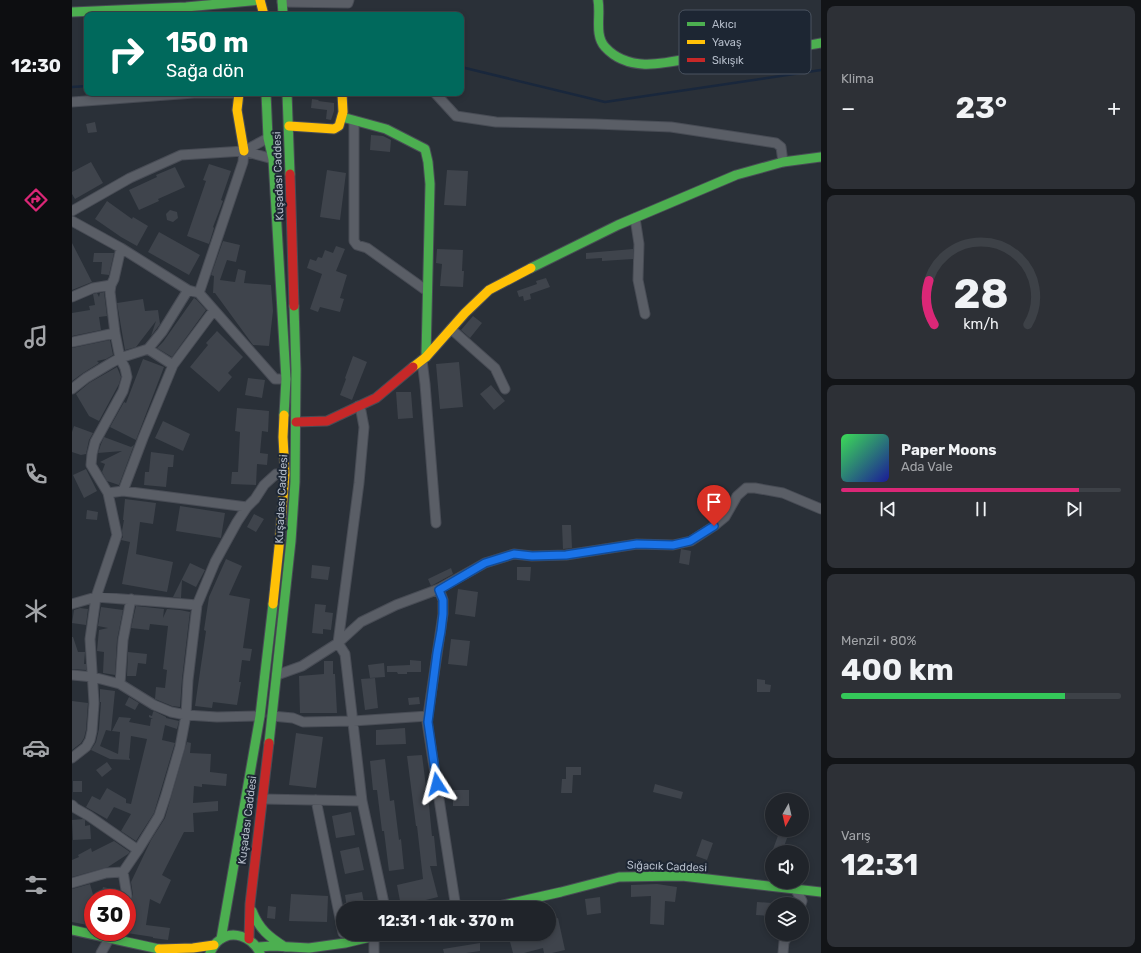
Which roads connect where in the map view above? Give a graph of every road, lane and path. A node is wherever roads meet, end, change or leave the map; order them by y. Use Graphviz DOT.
graph roads {
  1 [pos="260,0"];
  2 [pos="349,0"];
  3 [pos="598,0"];
  4 [pos="282,1"];
  5 [pos="72,12"];
  6 [pos="263,12"];
  7 [pos="283,12"];
  8 [pos="821,43"];
  9 [pos="811,45"];
  10 [pos="679,61"];
  11 [pos="153,96"];
  12 [pos="239,96"];
  13 [pos="287,96"];
  14 [pos="342,96"];
  15 [pos="438,96"];
  16 [pos="266,97"];
  17 [pos="72,102"];
  18 [pos="342,117"];
  19 [pos="354,121"];
  20 [pos="289,126"];
  21 [pos="268,138"];
  22 [pos="244,151"];
  23 [pos="821,157"];
  24 [pos="273,159"];
  25 [pos="783,162"];
  26 [pos="72,211"];
  27 [pos="635,218"];
  28 [pos="72,221"];
  29 [pos="121,248"];
  30 [pos="111,285"];
  31 [pos="188,290"];
  32 [pos="427,291"];
  33 [pos="199,293"];
  34 [pos="72,297"];
  35 [pos="214,310"];
  36 [pos="645,314"];
  37 [pos="451,329"];
  38 [pos="115,333"];
  39 [pos="72,342"];
  40 [pos="148,349"];
  41 [pos="120,358"];
  42 [pos="424,359"];
  43 [pos="173,365"];
  44 [pos="286,378"];
  45 [pos="505,388"];
  46 [pos="72,389"];
  47 [pos="358,406"];
  48 [pos="296,422"];
  49 [pos="285,474"];
  50 [pos="123,491"];
  51 [pos="108,494"];
  52 [pos="247,507"];
  53 [pos="821,509"];
  54 [pos="436,523"];
  55 [pos="439,590"];
  56 [pos="96,597"];
  57 [pos="131,599"];
  58 [pos="72,604"];
  59 [pos="197,605"];
  60 [pos="338,643"];
  61 [pos="72,675"];
  62 [pos="277,675"];
  63 [pos="93,677"];
  64 [pos="120,684"];
  65 [pos="186,715"];
  66 [pos="260,716"];
  67 [pos="272,716"];
  68 [pos="428,716"];
  69 [pos="352,720"];
  70 [pos="72,758"];
  71 [pos="262,799"];
  72 [pos="316,800"];
  73 [pos="362,801"];
  74 [pos="72,805"];
  75 [pos="138,850"];
  76 [pos="123,872"];
  77 [pos="72,883"];
  78 [pos="126,889"];
  79 [pos="796,890"];
  80 [pos="821,892"];
  81 [pos="800,897"];
  82 [pos="337,901"];
  83 [pos="383,901"];
  84 [pos="455,901"];
  85 [pos="521,901"];
  86 [pos="250,904"];
  87 [pos="72,930"];
  88 [pos="84,932"];
  89 [pos="249,939"];
  90 [pos="108,941"];
  91 [pos="132,941"];
  92 [pos="336,941"];
  93 [pos="374,941"];
  94 [pos="785,941"];
  95 [pos="215,946"];
  96 [pos="327,946"];
  97 [pos="285,947"];
  98 [pos="159,949"];
  99 [pos="259,950"];
  100 [pos="101,953"];
  101 [pos="170,953"];
  102 [pos="314,953"];
  103 [pos="374,953"];
  104 [pos="783,953"];
  1 -- 5 [label="main road"];
  1 -- 6 [label="main road"];
  2 -- 4 [label="street"];
  3 -- 10 [label="main road"];
  4 -- 7 [label="main road"];
  8 -- 9 [label="main road"];
  11 -- 17 [label="street"];
  12 -- 22 [label="main road"];
  13 -- 20 [label="main road, Kuşadası Caddesi"];
  14 -- 18 [label="main road"];
  15 -- 25 [label="street"];
  16 -- 21 [label="main road, Kuşadası Caddesi"];
  18 -- 19 [label="main road"];
  18 -- 20 [label="main road"];
  19 -- 32 [label="street"];
  19 -- 32 [label="main road"];
  20 -- 48 [label="main road, Kuşadası Caddesi"];
  21 -- 22 [label="street"];
  21 -- 24 [label="main road, Kuşadası Caddesi"];
  22 -- 24 [label="street"];
  22 -- 26 [label="street"];
  22 -- 33 [label="street"];
  23 -- 25 [label="main road"];
  24 -- 44 [label="main road, Kuşadası Caddesi"];
  25 -- 27 [label="main road"];
  27 -- 36 [label="street"];
  27 -- 37 [label="main road"];
  28 -- 29 [label="street"];
  29 -- 30 [label="street"];
  29 -- 31 [label="street"];
  30 -- 34 [label="street"];
  30 -- 38 [label="street"];
  31 -- 33 [label="street"];
  31 -- 40 [label="street"];
  32 -- 42 [label="main road"];
  33 -- 35 [label="street"];
  35 -- 43 [label="street"];
  35 -- 44 [label="street"];
  37 -- 42 [label="main road"];
  37 -- 45 [label="street"];
  38 -- 39 [label="street"];
  38 -- 41 [label="street"];
  40 -- 41 [label="street"];
  40 -- 43 [label="street"];
  41 -- 46 [label="street"];
  41 -- 51 [label="street"];
  42 -- 47 [label="main road"];
  42 -- 54 [label="street"];
  43 -- 50 [label="street"];
  44 -- 49 [label="main road, Kuşadası Caddesi"];
  47 -- 48 [label="main road"];
  47 -- 60 [label="street"];
  48 -- 62 [label="main road, Kuşadası Caddesi"];
  49 -- 52 [label="street"];
  49 -- 66 [label="main road, Kuşadası Caddesi"];
  50 -- 51 [label="street"];
  50 -- 52 [label="street"];
  51 -- 56 [label="street"];
  52 -- 59 [label="street"];
  53 -- 55 [label="street"];
  55 -- 60 [label="street"];
  55 -- 68 [label="street"];
  56 -- 57 [label="street"];
  56 -- 58 [label="street"];
  56 -- 63 [label="street"];
  57 -- 59 [label="street"];
  57 -- 64 [label="street"];
  59 -- 65 [label="street"];
  60 -- 62 [label="street"];
  60 -- 69 [label="street"];
  61 -- 63 [label="street"];
  62 -- 67 [label="main road, Kuşadası Caddesi"];
  63 -- 64 [label="street"];
  63 -- 70 [label="street"];
  64 -- 65 [label="street"];
  65 -- 66 [label="street"];
  65 -- 75 [label="street"];
  66 -- 95 [label="main road, Kuşadası Caddesi"];
  67 -- 69 [label="street"];
  67 -- 71 [label="main road, Kuşadası Caddesi"];
  68 -- 69 [label="street"];
  68 -- 84 [label="street"];
  69 -- 73 [label="street"];
  71 -- 72 [label="street"];
  71 -- 86 [label="main road, Kuşadası Caddesi"];
  72 -- 73 [label="street"];
  72 -- 82 [label="street"];
  73 -- 83 [label="street"];
  74 -- 75 [label="street"];
  75 -- 76 [label="street"];
  76 -- 77 [label="street"];
  76 -- 78 [label="street"];
  79 -- 80 [label="main road, Sığacık Caddesi"];
  79 -- 81 [label="street"];
  79 -- 85 [label="main road, Sığacık Caddesi"];
  86 -- 89 [label="main road, Kuşadası Caddesi"];
  86 -- 97 [label="main road"];
  87 -- 88 [label="main road"];
  89 -- 95 [label="main road"];
  89 -- 99 [label="main road"];
  90 -- 100 [label="street"];
  91 -- 98 [label="main road"];
  92 -- 96 [label="main road"];
  93 -- 103 [label="street"];
  94 -- 104 [label="street"];
  95 -- 98 [label="main road"];
  96 -- 97 [label="main road"];
  96 -- 102 [label="main road"];
  97 -- 99 [label="main road"];
  98 -- 101 [label="main road"];
}
